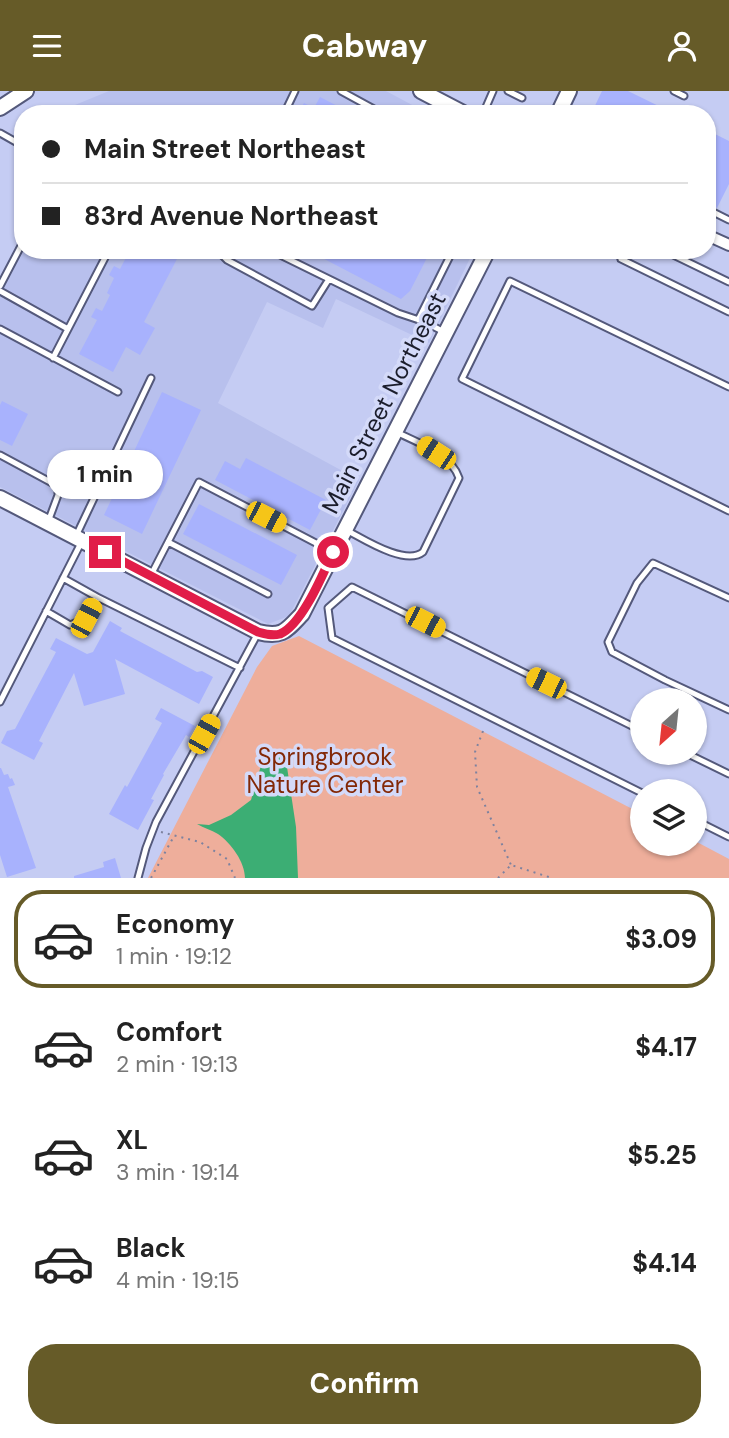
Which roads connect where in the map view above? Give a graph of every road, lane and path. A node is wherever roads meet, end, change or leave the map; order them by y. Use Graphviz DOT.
graph roads {
  1 [pos="26,91"];
  2 [pos="341,91"];
  3 [pos="421,91"];
  4 [pos="508,91"];
  5 [pos="674,91"];
  6 [pos="684,96"];
  7 [pos="522,97"];
  8 [pos="367,105"];
  9 [pos="448,105"];
  10 [pos="0,107"];
  11 [pos="14,259"];
  12 [pos="104,259"];
  13 [pos="226,259"];
  14 [pos="288,259"];
  15 [pos="448,259"];
  16 [pos="483,259"];
  17 [pos="621,259"];
  18 [pos="683,259"];
  19 [pos="329,279"];
  20 [pos="729,282"];
  21 [pos="0,288"];
  22 [pos="729,313"];
  23 [pos="418,320"];
  24 [pos="0,329"];
  25 [pos="68,329"];
  26 [pos="445,333"];
  27 [pos="53,358"];
  28 [pos="152,378"];
  29 [pos="729,378"];
  30 [pos="727,386"];
  31 [pos="118,392"];
  32 [pos="395,431"];
  33 [pos="0,455"];
  34 [pos="0,498"];
  35 [pos="729,511"];
  36 [pos="48,522"];
  37 [pos="345,529"];
  38 [pos="79,538"];
  39 [pos="168,542"];
  40 [pos="333,552"];
  41 [pos="151,575"];
  42 [pos="63,578"];
  43 [pos="268,594"];
  44 [pos="97,597"];
  45 [pos="310,598"];
  46 [pos="729,598"];
  47 [pos="328,608"];
  48 [pos="46,611"];
  49 [pos="258,632"];
  50 [pos="240,668"];
  51 [pos="0,702"];
  52 [pos="729,710"];
  53 [pos="630,725"];
  54 [pos="483,731"];
  55 [pos="707,763"];
  56 [pos="729,774"];
  57 [pos="630,787"];
  58 [pos="707,826"];
  59 [pos="153,829"];
  60 [pos="174,835"];
  61 [pos="729,837"];
  62 [pos="511,865"];
  63 [pos="138,878"];
  64 [pos="151,878"];
  65 [pos="235,878"];
  66 [pos="498,878"];
  67 [pos="552,878"];
  1 -- 10 [label="street"];
  2 -- 8 [label="lane"];
  3 -- 9 [label="street"];
  4 -- 7 [label="lane"];
  5 -- 6 [label="lane"];
  11 -- 21 [label="lane"];
  12 -- 25 [label="lane"];
  13 -- 19 [label="lane"];
  14 -- 19 [label="lane"];
  15 -- 23 [label="lane"];
  16 -- 26 [label="street, Main Street Northeast"];
  17 -- 22 [label="lane"];
  18 -- 20 [label="lane"];
  19 -- 23 [label="lane"];
  21 -- 25 [label="lane"];
  23 -- 26 [label="lane"];
  24 -- 27 [label="lane"];
  25 -- 27 [label="lane"];
  26 -- 32 [label="street, Main Street Northeast"];
  27 -- 31 [label="lane"];
  28 -- 38 [label="lane"];
  29 -- 30 [label="lane"];
  30 -- 35 [label="lane"];
  32 -- 37 [label="street, Main Street Northeast"];
  32 -- 37 [label="lane"];
  33 -- 36 [label="lane"];
  34 -- 36 [label="street"];
  36 -- 38 [label="street"];
  37 -- 40 [label="street, Main Street Northeast"];
  38 -- 41 [label="street"];
  38 -- 42 [label="lane"];
  39 -- 40 [label="lane"];
  39 -- 41 [label="lane"];
  39 -- 43 [label="lane"];
  40 -- 45 [label="street, Main Street Northeast"];
  41 -- 49 [label="street"];
  42 -- 44 [label="lane"];
  42 -- 48 [label="lane"];
  44 -- 48 [label="lane"];
  44 -- 50 [label="lane"];
  45 -- 47 [label="lane"];
  45 -- 49 [label="street, Main Street Northeast"];
  46 -- 52 [label="lane"];
  47 -- 53 [label="lane"];
  47 -- 57 [label="lane"];
  48 -- 51 [label="lane"];
  49 -- 50 [label="lane"];
  50 -- 59 [label="lane"];
  54 -- 62 [label="path"];
  55 -- 56 [label="lane"];
  58 -- 61 [label="lane"];
  59 -- 60 [label="path"];
  59 -- 63 [label="lane"];
  60 -- 64 [label="path"];
  60 -- 65 [label="path"];
  62 -- 66 [label="path"];
  62 -- 67 [label="path"];
}
